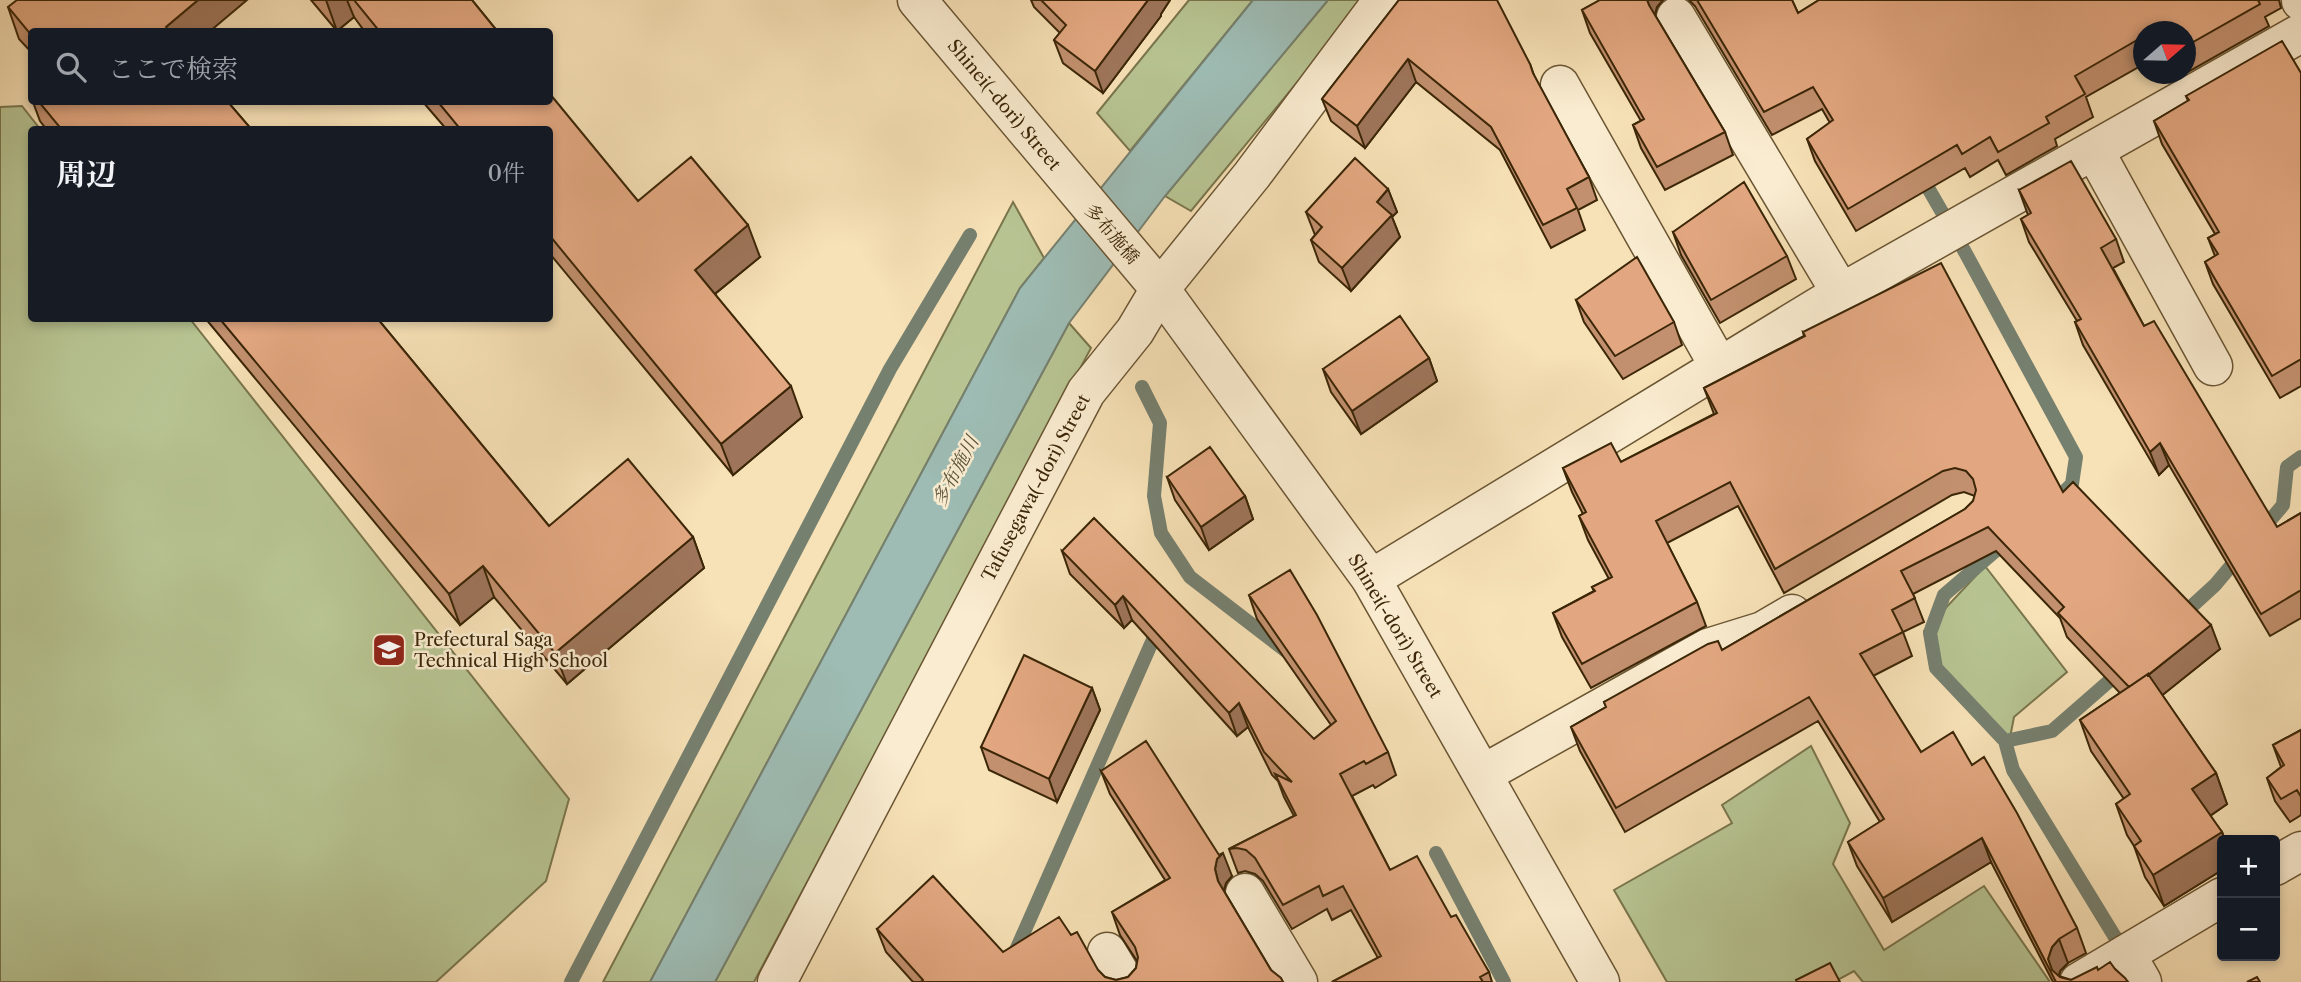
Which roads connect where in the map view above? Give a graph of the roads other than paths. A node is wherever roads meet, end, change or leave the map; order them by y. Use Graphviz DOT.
graph roads {
  1 [pos="917,0"];
  2 [pos="1383,0"];
  3 [pos="1676,17"];
  4 [pos="2301,33"];
  5 [pos="1560,85"];
  6 [pos="2094,150"];
  7 [pos="1065,178"];
  8 [pos="1160,289"];
  9 [pos="1841,293"];
  10 [pos="2213,366"];
  11 [pos="1720,368"];
  12 [pos="1371,579"];
  13 [pos="1822,597"];
  14 [pos="1483,774"];
  15 [pos="2301,851"];
  16 [pos="2280,863"];
  17 [pos="1245,893"];
  18 [pos="2221,898"];
  19 [pos="2135,961"];
  20 [pos="777,982"];
  21 [pos="1298,982"];
  22 [pos="1600,982"];
  23 [pos="2079,982"];
  1 -- 7 [label="street, Shinei(-dori) Street"];
  2 -- 8 [label="street, Tafusegawa(-dori) Street"];
  3 -- 9 [label="street"];
  4 -- 6 [label="street"];
  5 -- 11 [label="street"];
  6 -- 9 [label="street"];
  6 -- 10 [label="street"];
  7 -- 8 [label="street, 多布施橋"];
  8 -- 12 [label="street, Shinei(-dori) Street"];
  8 -- 20 [label="street, Tafusegawa(-dori) Street"];
  9 -- 11 [label="street"];
  11 -- 12 [label="street"];
  12 -- 14 [label="street, Shinei(-dori) Street"];
  13 -- 14 [label="street"];
  14 -- 22 [label="street, Shinei(-dori) Street"];
  15 -- 16 [label="street"];
  17 -- 21 [label="street"];
  18 -- 19 [label="street"];
  19 -- 23 [label="street"];
}
